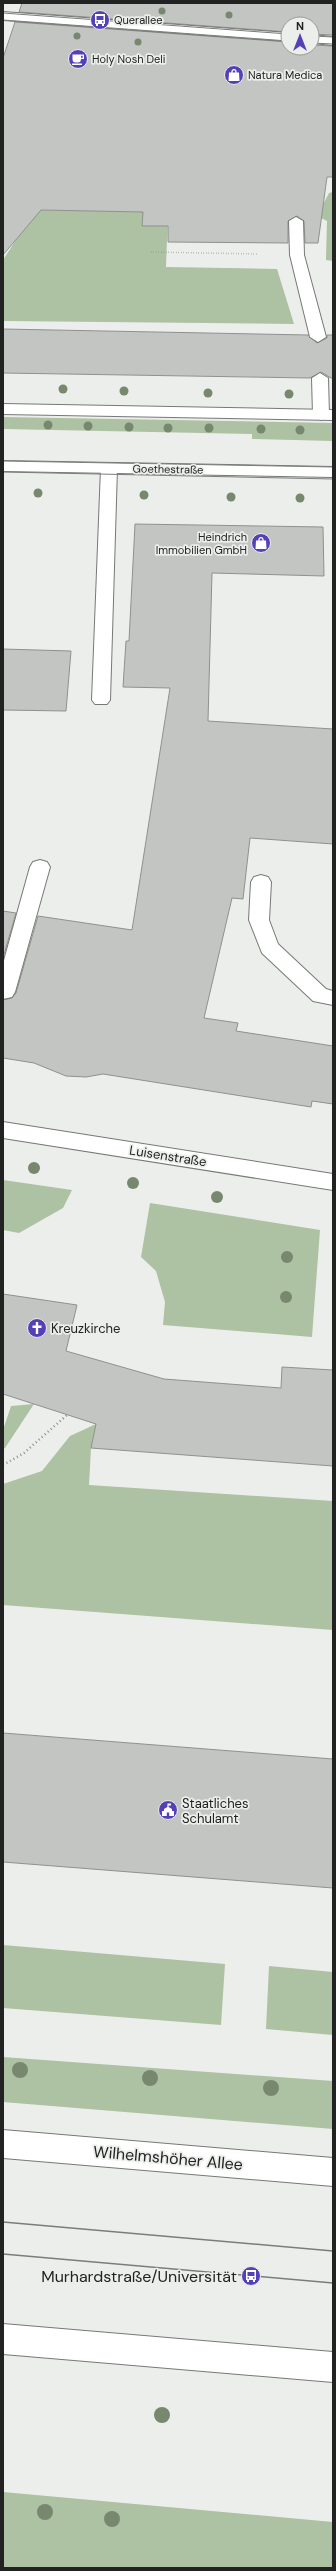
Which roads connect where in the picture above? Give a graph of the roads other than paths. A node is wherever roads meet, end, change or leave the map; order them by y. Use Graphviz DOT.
graph roads {
  1 [pos="3,16"];
  2 [pos="280,36"];
  3 [pos="320,40"];
  4 [pos="333,41"];
  5 [pos="296,222"];
  6 [pos="318,337"];
  7 [pos="320,378"];
  8 [pos="3,409"];
  9 [pos="327,415"];
  10 [pos="3,466"];
  11 [pos="109,468"];
  12 [pos="333,472"];
  13 [pos="101,700"];
  14 [pos="40,868"];
  15 [pos="261,882"];
  16 [pos="5,992"];
  17 [pos="333,998"];
  18 [pos="3,1130"];
  19 [pos="333,1182"];
  20 [pos="3,2144"];
  21 [pos="333,2172"];
  22 [pos="3,2339"];
  23 [pos="333,2367"];
  1 -- 2 [label="street"];
  3 -- 4 [label="street"];
  5 -- 6 [label="street"];
  7 -- 9 [label="street"];
  8 -- 9 [label="street"];
  10 -- 11 [label="street, Goethestraße"];
  11 -- 12 [label="street, Goethestraße"];
  11 -- 13 [label="street"];
  14 -- 16 [label="street"];
  15 -- 17 [label="street"];
  18 -- 19 [label="street, Luisenstraße"];
  20 -- 21 [label="street, Wilhelmshöher Allee"];
  22 -- 23 [label="street"];
}
